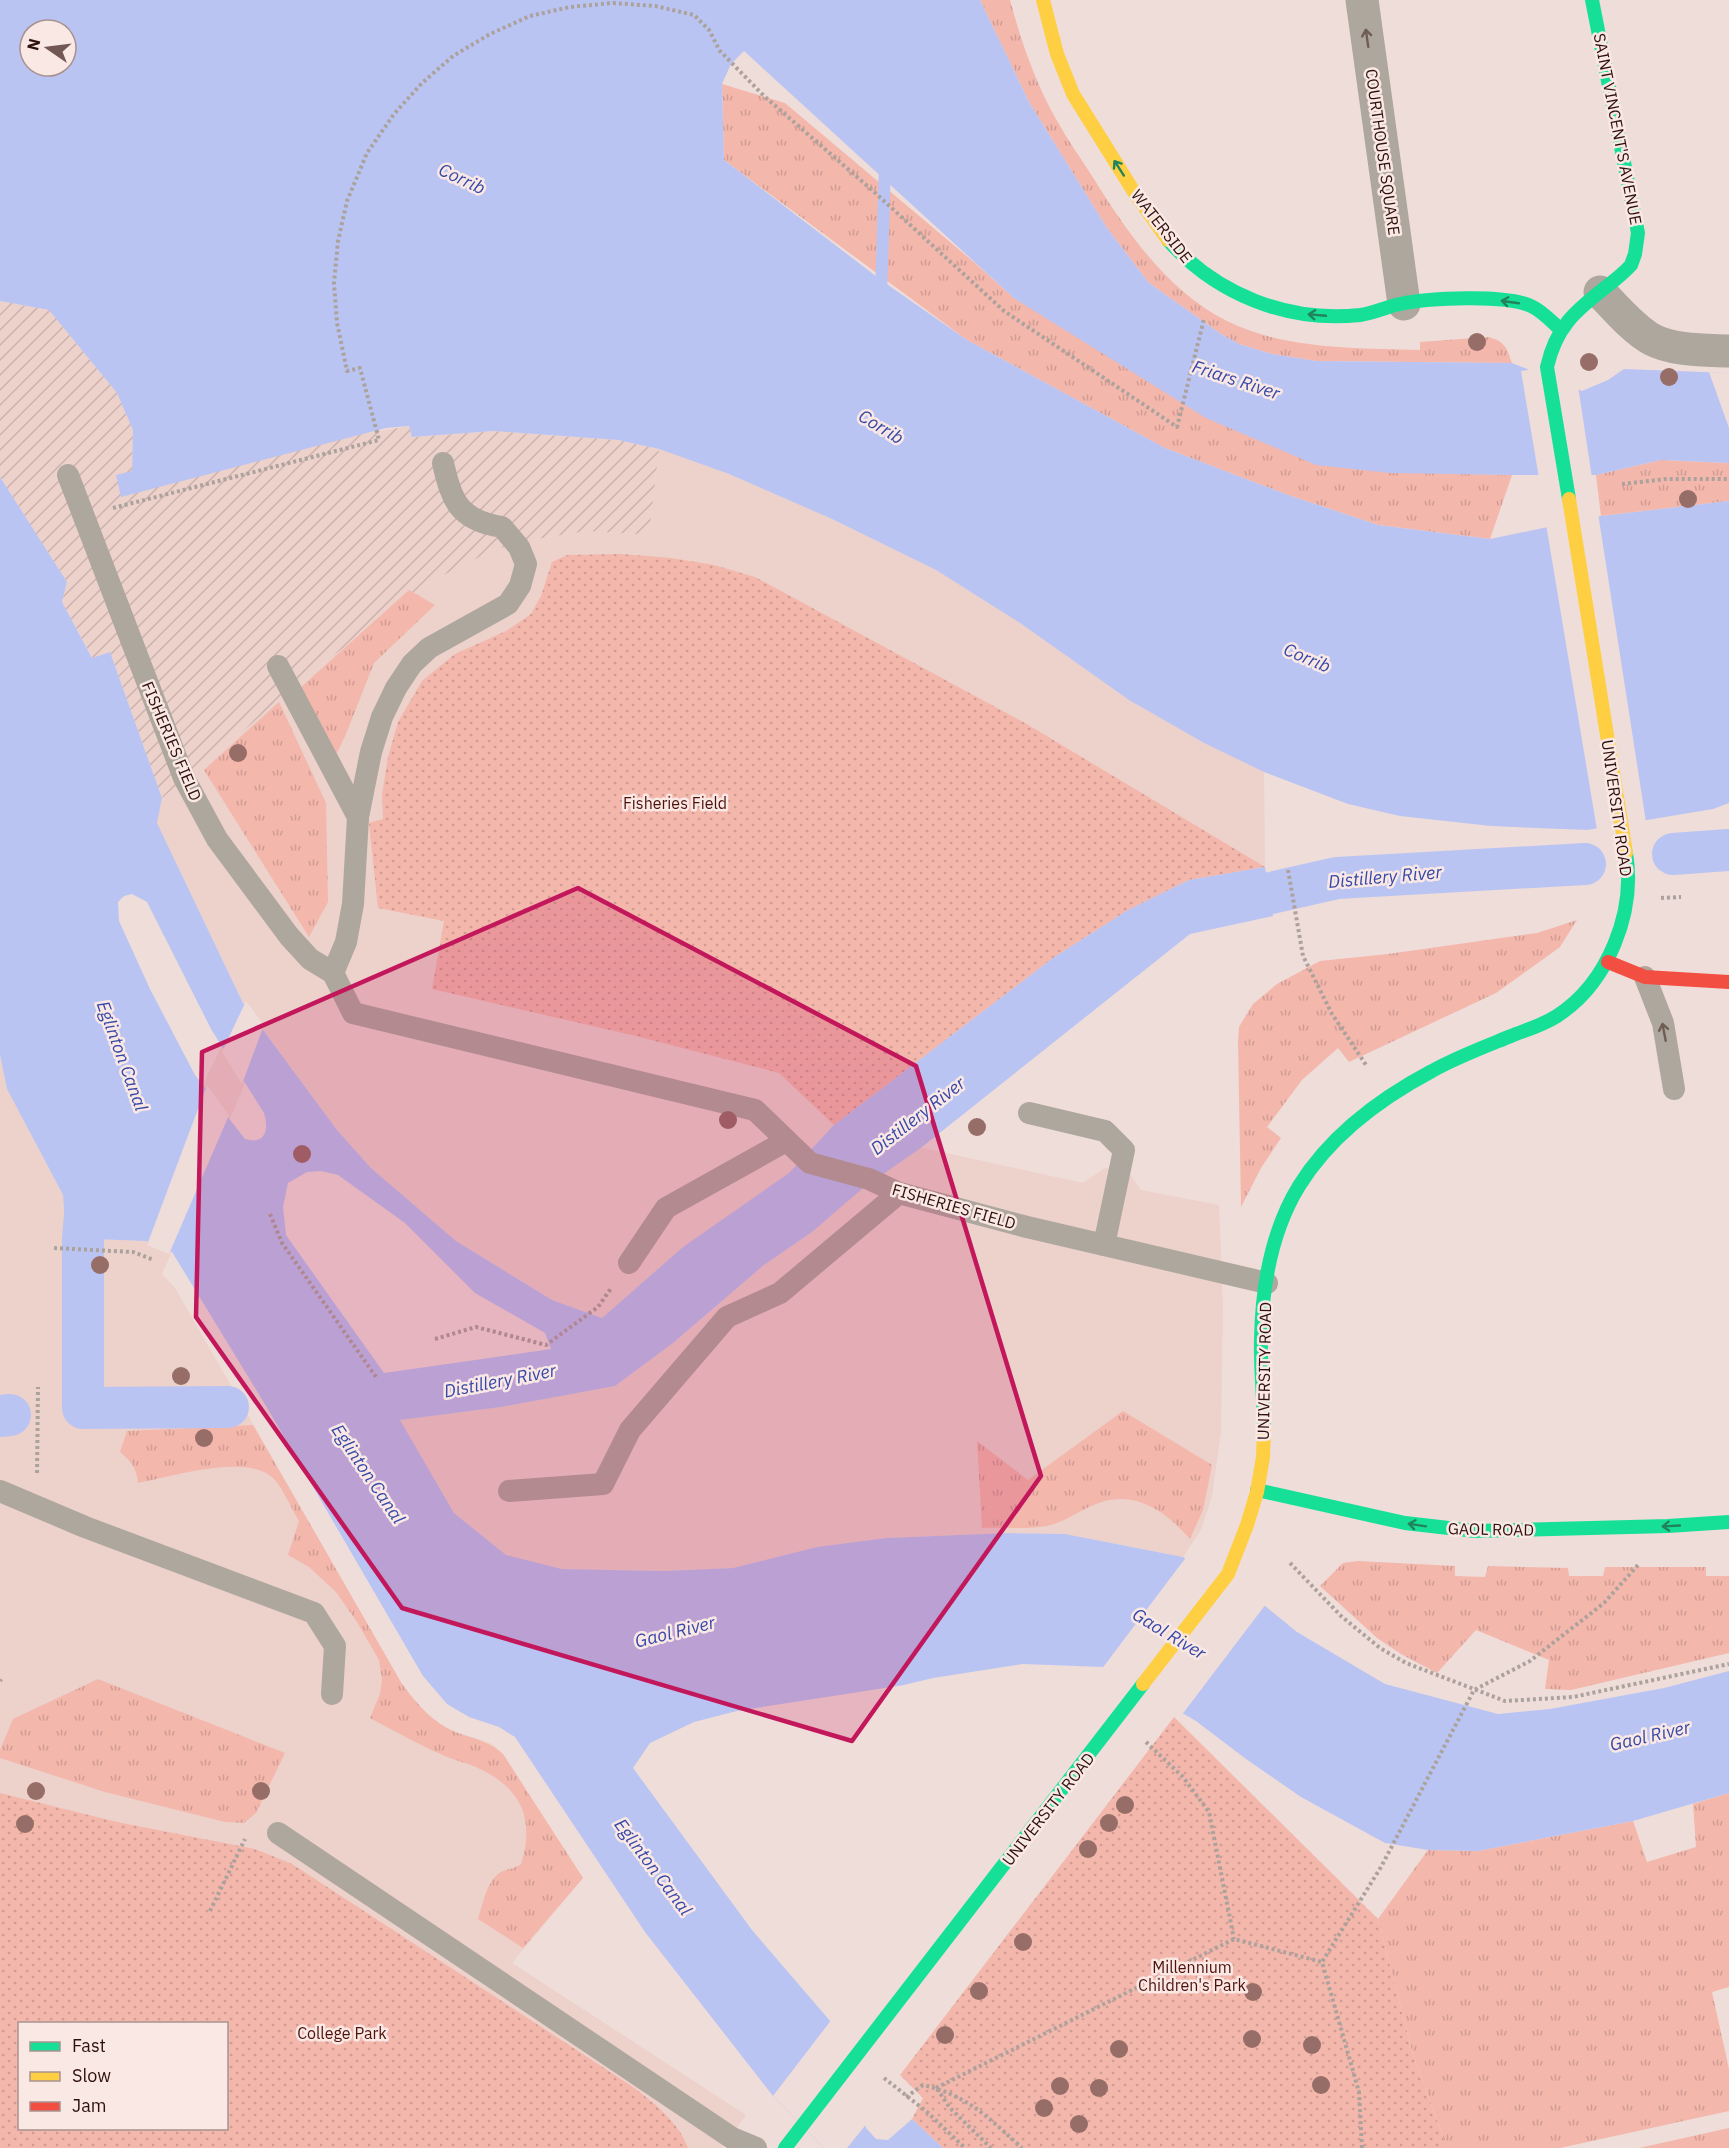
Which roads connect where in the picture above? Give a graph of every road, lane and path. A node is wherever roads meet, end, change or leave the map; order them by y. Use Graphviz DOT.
graph roads {
  1 [pos="1043,0"];
  2 [pos="1362,0"];
  3 [pos="1592,0"];
  4 [pos="1600,292"];
  5 [pos="1404,304"];
  6 [pos="1205,313"];
  7 [pos="1560,329"];
  8 [pos="1729,351"];
  9 [pos="1547,367"];
  10 [pos="443,463"];
  11 [pos="68,475"];
  12 [pos="1729,478"];
  13 [pos="1622,484"];
  14 [pos="83,516"];
  15 [pos="278,666"];
  16 [pos="358,816"];
  17 [pos="1288,870"];
  18 [pos="1608,962"];
  19 [pos="333,973"];
  20 [pos="1645,976"];
  21 [pos="1729,982"];
  22 [pos="1365,1065"];
  23 [pos="1674,1089"];
  24 [pos="1029,1113"];
  25 [pos="786,1141"];
  26 [pos="899,1193"];
  27 [pos="270,1214"];
  28 [pos="1104,1245"];
  29 [pos="54,1248"];
  30 [pos="154,1260"];
  31 [pos="629,1263"];
  32 [pos="1267,1283"];
  33 [pos="598,1307"];
  34 [pos="435,1338"];
  35 [pos="376,1377"];
  36 [pos="38,1387"];
  37 [pos="0,1491"];
  38 [pos="509,1491"];
  39 [pos="1257,1491"];
  40 [pos="37,1505"];
  41 [pos="1729,1521"];
  42 [pos="1645,1558"];
  43 [pos="1290,1563"];
  44 [pos="1729,1664"];
  45 [pos="1474,1690"];
  46 [pos="332,1694"];
  47 [pos="1142,1738"];
  48 [pos="278,1833"];
  49 [pos="248,1834"];
  50 [pos="210,1911"];
  51 [pos="1234,1939"];
  52 [pos="1322,1962"];
  53 [pos="884,2077"];
  54 [pos="936,2088"];
  55 [pos="906,2097"];
  56 [pos="756,2148"];
  57 [pos="785,2148"];
  58 [pos="965,2148"];
  59 [pos="991,2148"];
  60 [pos="1022,2148"];
  61 [pos="1362,2148"];
  5 -- 1 [label="main road, WATERSIDE, one-way"];
  5 -- 2 [label="street, COURTHOUSE SQUARE, one-way"];
  3 -- 4 [label="main road, SAINT VINCENT'S AVENUE"];
  4 -- 7 [label="main road, SAINT VINCENT'S AVENUE"];
  4 -- 8 [label="street"];
  7 -- 5 [label="main road, WATERSIDE, one-way"];
  6 -- 14 [label="path"];
  7 -- 9 [label="main road, SAINT VINCENT'S AVENUE"];
  9 -- 18 [label="main road, UNIVERSITY ROAD"];
  10 -- 16 [label="lane"];
  11 -- 14 [label="lane, FISHERIES FIELD"];
  12 -- 13 [label="path"];
  14 -- 19 [label="lane, FISHERIES FIELD"];
  15 -- 16 [label="lane"];
  16 -- 19 [label="lane"];
  17 -- 22 [label="path"];
  18 -- 20 [label="main road"];
  18 -- 32 [label="main road, UNIVERSITY ROAD"];
  19 -- 25 [label="lane, FISHERIES FIELD"];
  20 -- 21 [label="main road"];
  23 -- 20 [label="lane, one-way"];
  24 -- 28 [label="lane"];
  25 -- 26 [label="lane, FISHERIES FIELD"];
  25 -- 31 [label="lane"];
  26 -- 28 [label="lane, FISHERIES FIELD"];
  26 -- 38 [label="lane"];
  27 -- 35 [label="path"];
  28 -- 32 [label="lane, FISHERIES FIELD"];
  29 -- 30 [label="path"];
  32 -- 39 [label="main road, UNIVERSITY ROAD"];
  33 -- 34 [label="path"];
  36 -- 40 [label="path"];
  37 -- 40 [label="lane"];
  41 -- 39 [label="main road, GAOL ROAD, one-way"];
  39 -- 57 [label="main road, UNIVERSITY ROAD"];
  40 -- 46 [label="lane"];
  42 -- 45 [label="path"];
  43 -- 45 [label="path"];
  44 -- 45 [label="path"];
  45 -- 52 [label="path"];
  47 -- 51 [label="path"];
  48 -- 56 [label="lane"];
  49 -- 50 [label="path"];
  51 -- 52 [label="path"];
  51 -- 54 [label="path"];
  52 -- 61 [label="path"];
  53 -- 55 [label="path"];
  54 -- 55 [label="path"];
  54 -- 59 [label="path"];
  54 -- 60 [label="path"];
  55 -- 58 [label="path"];
}
